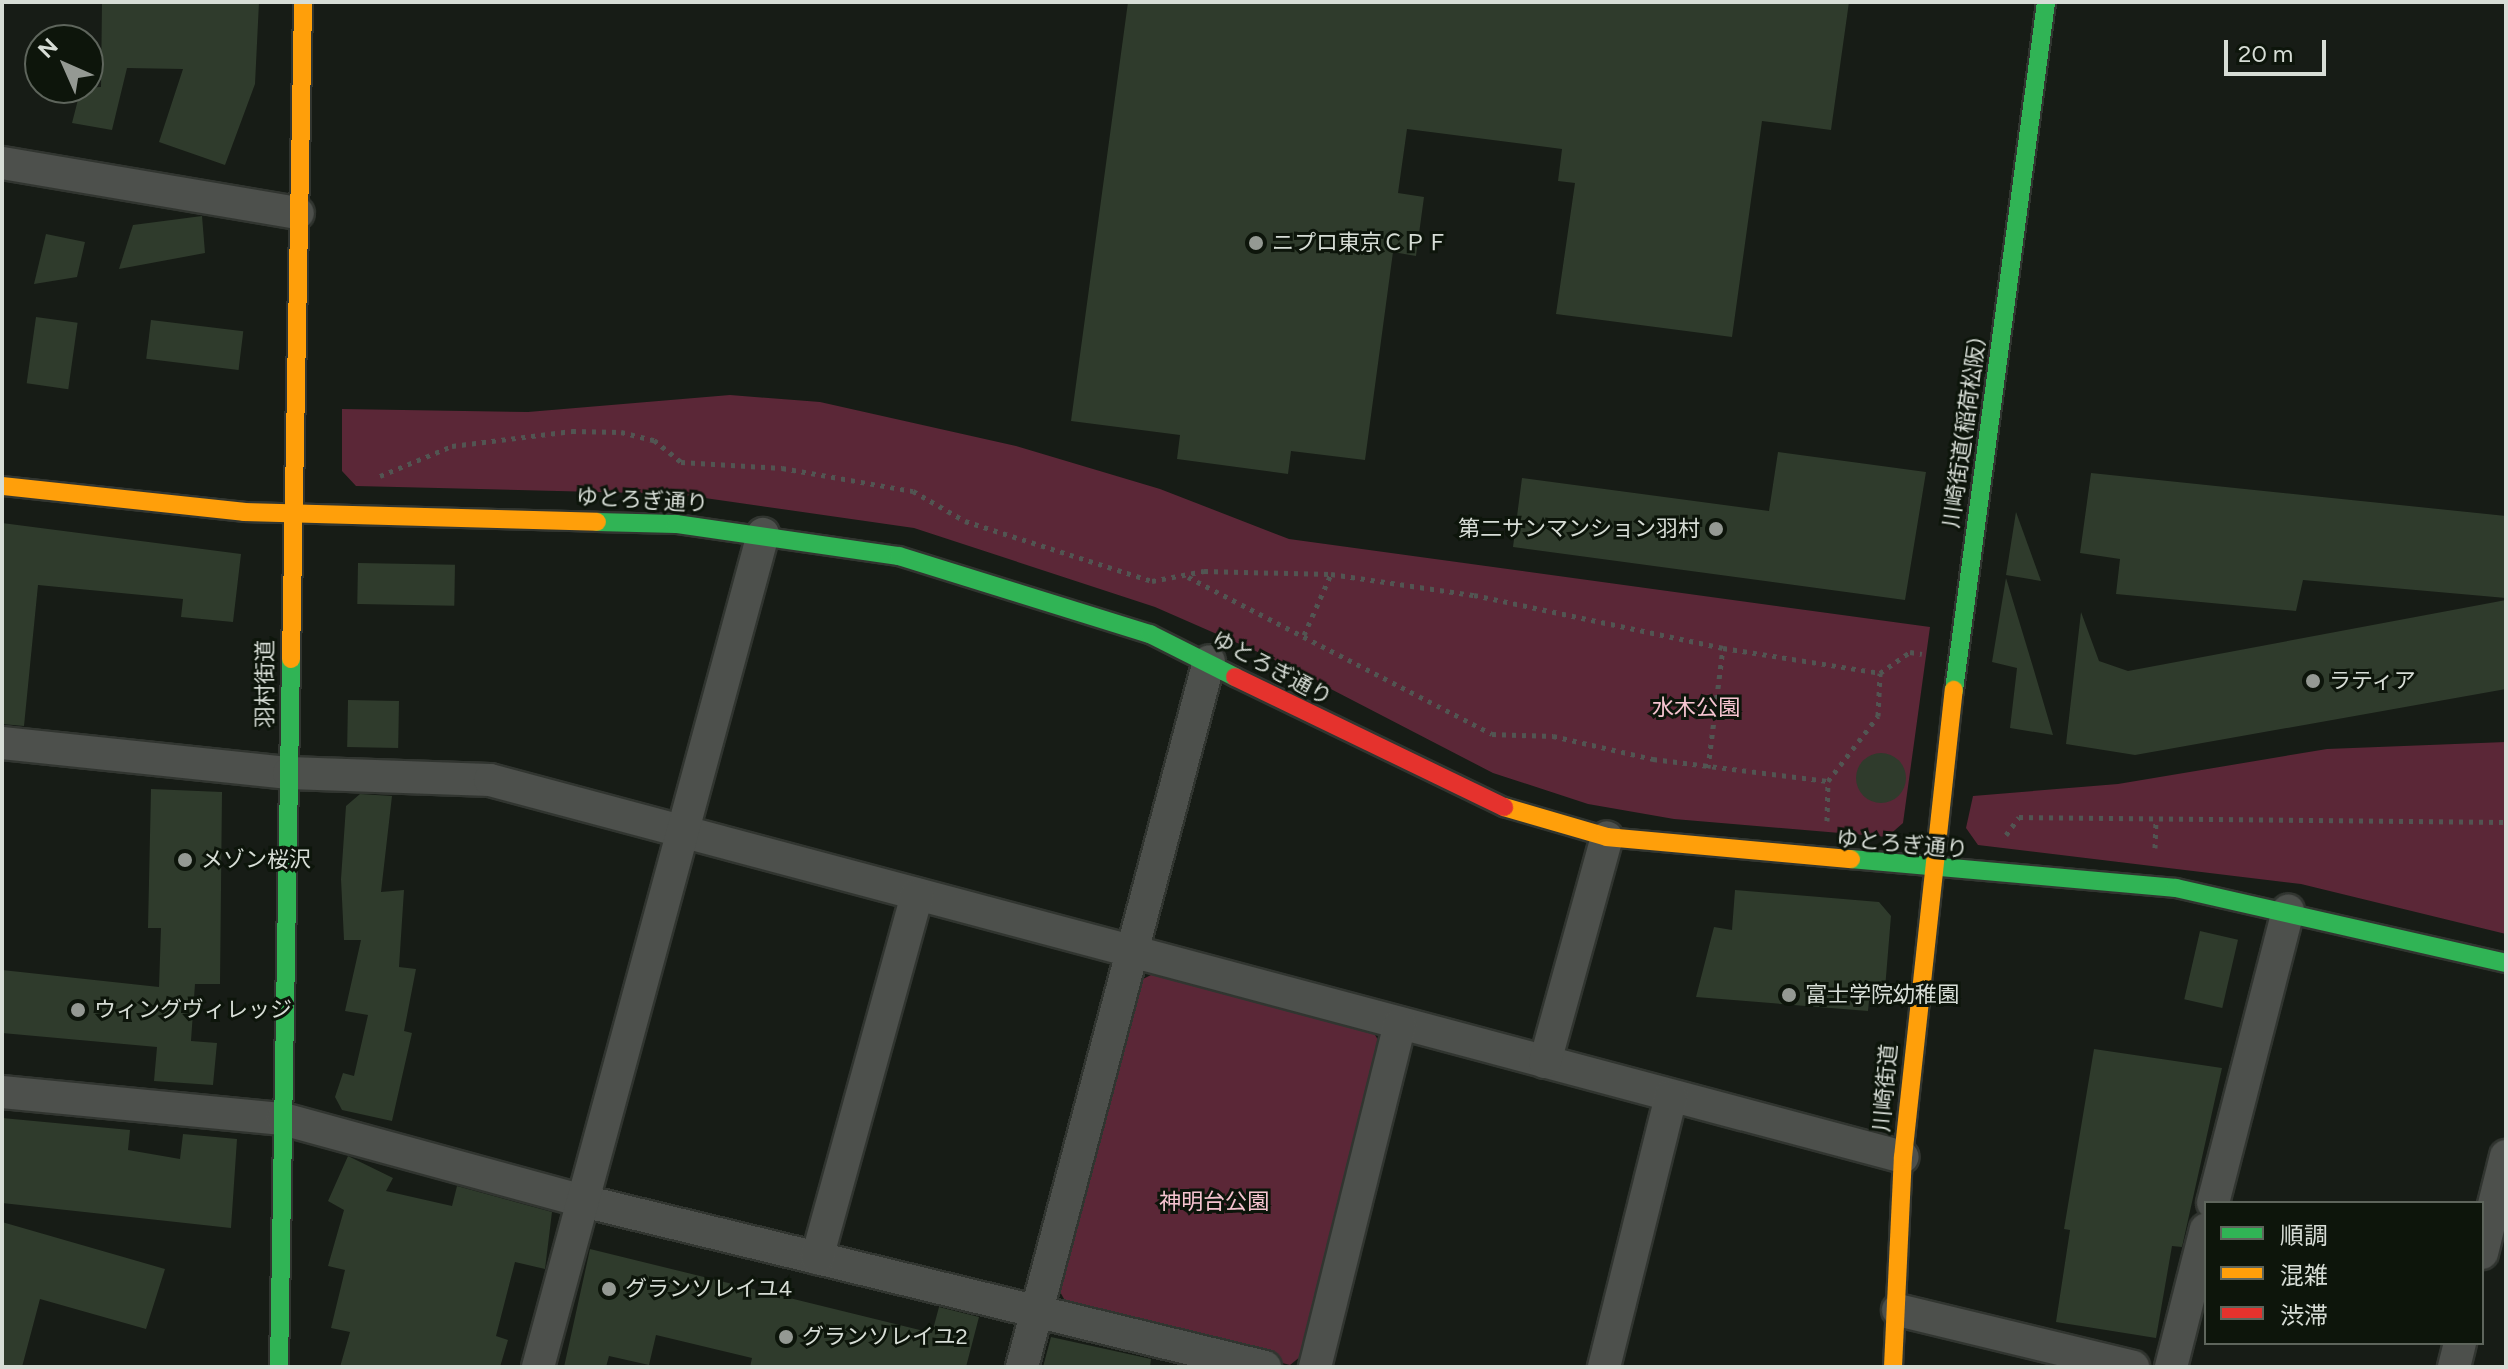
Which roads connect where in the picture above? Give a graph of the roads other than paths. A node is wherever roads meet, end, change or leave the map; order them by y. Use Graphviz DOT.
graph roads {
  1 [pos="303,2"];
  2 [pos="2046,2"];
  3 [pos="2,163"];
  4 [pos="298,213"];
  5 [pos="2,486"];
  6 [pos="291,514"];
  7 [pos="763,534"];
  8 [pos="1209,661"];
  9 [pos="2,743"];
  10 [pos="289,773"];
  11 [pos="683,833"];
  12 [pos="1607,837"];
  13 [pos="1930,871"];
  14 [pos="917,895"];
  15 [pos="2288,910"];
  16 [pos="1131,952"];
  17 [pos="2506,963"];
  18 [pos="1400,1023"];
  19 [pos="1545,1062"];
  20 [pos="2,1092"];
  21 [pos="1671,1096"];
  22 [pos="283,1119"];
  23 [pos="2506,1156"];
  24 [pos="1903,1157"];
  25 [pos="583,1201"];
  26 [pos="2214,1201"];
  27 [pos="2204,1237"];
  28 [pos="2484,1245"];
  29 [pos="817,1258"];
  30 [pos="1898,1310"];
  31 [pos="1036,1311"];
  32 [pos="2460,1345"];
  33 [pos="279,1367"];
  34 [pos="538,1367"];
  35 [pos="1022,1367"];
  36 [pos="1265,1367"];
  37 [pos="1315,1367"];
  38 [pos="1604,1367"];
  39 [pos="1893,1367"];
  40 [pos="2133,1367"];
  41 [pos="2171,1367"];
  42 [pos="2454,1367"];
  1 -- 4 [label="street, 羽村街道"];
  2 -- 13 [label="street, 川崎街道(稲荷松阪)"];
  3 -- 4 [label="street"];
  4 -- 6 [label="street, 羽村街道"];
  5 -- 6 [label="street, ゆとろぎ通り"];
  6 -- 7 [label="street, ゆとろぎ通り"];
  6 -- 10 [label="street, 羽村街道"];
  7 -- 8 [label="street, ゆとろぎ通り"];
  7 -- 11 [label="street"];
  8 -- 12 [label="street, ゆとろぎ通り"];
  8 -- 16 [label="street"];
  9 -- 10 [label="street"];
  10 -- 11 [label="street"];
  10 -- 22 [label="street, 羽村街道"];
  11 -- 14 [label="street"];
  11 -- 25 [label="street"];
  12 -- 13 [label="street, ゆとろぎ通り"];
  12 -- 19 [label="street"];
  13 -- 15 [label="street, ゆとろぎ通り"];
  13 -- 24 [label="street, 川崎街道"];
  14 -- 16 [label="street"];
  14 -- 29 [label="street"];
  15 -- 17 [label="street, ゆとろぎ通り"];
  15 -- 26 [label="street"];
  16 -- 18 [label="street"];
  16 -- 31 [label="street"];
  18 -- 19 [label="street"];
  18 -- 37 [label="street"];
  19 -- 21 [label="street"];
  20 -- 22 [label="street"];
  21 -- 24 [label="street"];
  21 -- 38 [label="street"];
  22 -- 25 [label="street"];
  22 -- 33 [label="street, 羽村街道"];
  23 -- 28 [label="street"];
  24 -- 30 [label="street, 川崎街道"];
  25 -- 29 [label="street"];
  25 -- 34 [label="street"];
  27 -- 41 [label="street"];
  29 -- 31 [label="street"];
  30 -- 39 [label="street, 川崎街道"];
  30 -- 40 [label="street"];
  31 -- 35 [label="street"];
  31 -- 36 [label="street"];
  32 -- 42 [label="street"];
}
